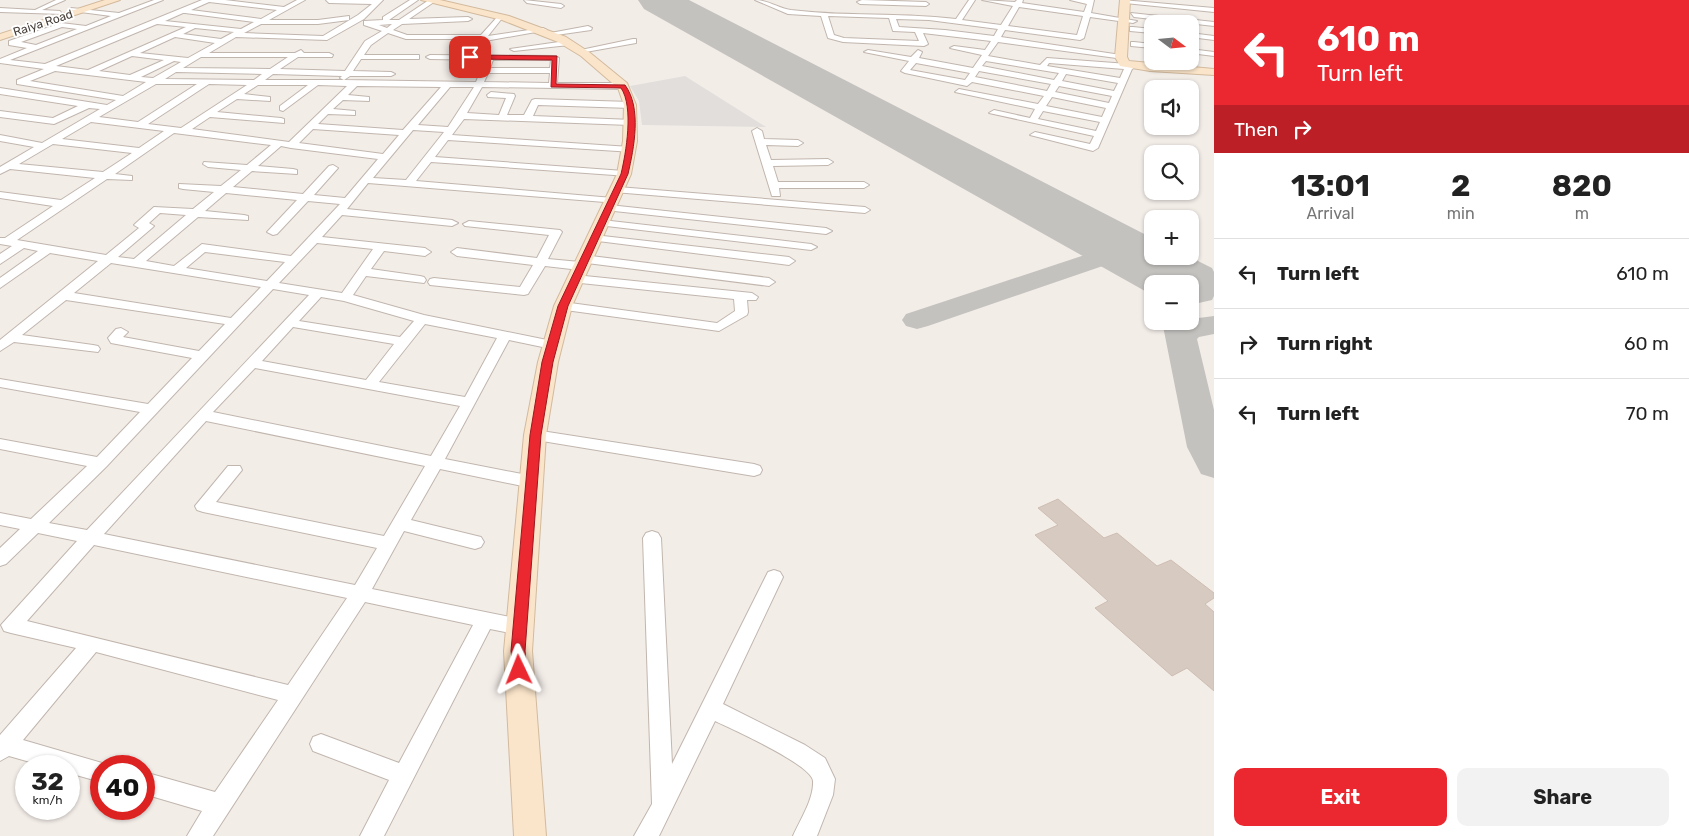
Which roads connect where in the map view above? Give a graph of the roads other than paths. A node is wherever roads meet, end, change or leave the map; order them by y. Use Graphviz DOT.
graph roads {
  1 [pos="62,0"];
  2 [pos="104,0"];
  3 [pos="114,0"];
  4 [pos="162,0"];
  5 [pos="208,0"];
  6 [pos="302,0"];
  7 [pos="328,0"];
  8 [pos="424,0"];
  9 [pos="529,0"];
  10 [pos="758,0"];
  11 [pos="972,0"];
  12 [pos="985,0"];
  13 [pos="1073,0"];
  14 [pos="1195,0"];
  15 [pos="171,1"];
  16 [pos="379,1"];
  17 [pos="860,1"];
  18 [pos="1090,1"];
  19 [pos="1130,1"];
  20 [pos="180,2"];
  21 [pos="1018,2"];
  22 [pos="926,4"];
  23 [pos="196,5"];
  24 [pos="562,6"];
  25 [pos="832,6"];
  26 [pos="20,9"];
  27 [pos="284,9"];
  28 [pos="0,10"];
  29 [pos="77,10"];
  30 [pos="183,10"];
  31 [pos="1214,10"];
  32 [pos="34,11"];
  33 [pos="1195,11"];
  34 [pos="60,13"];
  35 [pos="802,13"];
  36 [pos="1088,14"];
  37 [pos="120,15"];
  38 [pos="865,16"];
  39 [pos="892,16"];
  40 [pos="0,17"];
  41 [pos="346,18"];
  42 [pos="386,19"];
  43 [pos="468,19"];
  44 [pos="355,20"];
  45 [pos="158,21"];
  46 [pos="261,21"];
  47 [pos="402,21"];
  48 [pos="958,21"];
  49 [pos="1131,21"];
  50 [pos="827,22"];
  51 [pos="280,23"];
  52 [pos="366,23"];
  53 [pos="859,24"];
  54 [pos="1214,24"];
  55 [pos="450,25"];
  56 [pos="194,26"];
  57 [pos="469,27"];
  58 [pos="1004,27"];
  59 [pos="1144,27"];
  60 [pos="86,28"];
  61 [pos="479,28"];
  62 [pos="588,28"];
  63 [pos="136,30"];
  64 [pos="388,30"];
  65 [pos="488,30"];
  66 [pos="440,31"];
  67 [pos="918,31"];
  68 [pos="95,33"];
  69 [pos="238,33"];
  70 [pos="596,33"];
  71 [pos="0,35"];
  72 [pos="174,35"];
  73 [pos="406,37"];
  74 [pos="1199,37"];
  75 [pos="996,39"];
  76 [pos="213,40"];
  77 [pos="560,40"];
  78 [pos="1213,40"];
  79 [pos="633,41"];
  80 [pos="223,42"];
  81 [pos="370,42"];
  82 [pos="875,42"];
  83 [pos="916,44"];
  84 [pos="1134,44"];
  85 [pos="1144,45"];
  86 [pos="37,47"];
  87 [pos="451,47"];
  88 [pos="954,48"];
  89 [pos="1052,48"];
  90 [pos="91,49"];
  91 [pos="477,50"];
  92 [pos="868,52"];
  93 [pos="1199,52"];
  94 [pos="132,54"];
  95 [pos="298,54"];
  96 [pos="1214,54"];
  97 [pos="201,55"];
  98 [pos="329,55"];
  99 [pos="416,57"];
  100 [pos="430,57"];
  101 [pos="490,57"];
  102 [pos="1121,57"];
  103 [pos="359,58"];
  104 [pos="172,59"];
  105 [pos="914,60"];
  106 [pos="956,60"];
  107 [pos="0,61"];
  108 [pos="189,62"];
  109 [pos="981,63"];
  110 [pos="17,64"];
  111 [pos="283,64"];
  112 [pos="1044,64"];
  113 [pos="1132,66"];
  114 [pos="48,68"];
  115 [pos="176,70"];
  116 [pos="484,70"];
  117 [pos="1214,70"];
  118 [pos="272,71"];
  119 [pos="554,71"];
  120 [pos="1064,71"];
  121 [pos="348,72"];
  122 [pos="88,73"];
  123 [pos="391,74"];
  124 [pos="131,78"];
  125 [pos="968,81"];
  126 [pos="1123,81"];
  127 [pos="20,82"];
  128 [pos="155,82"];
  129 [pos="206,82"];
  130 [pos="1057,82"];
  131 [pos="256,83"];
  132 [pos="316,83"];
  133 [pos="341,84"];
  134 [pos="354,84"];
  135 [pos="447,85"];
  136 [pos="480,85"];
  137 [pos="553,86"];
  138 [pos="623,86"];
  139 [pos="0,90"];
  140 [pos="474,94"];
  141 [pos="1049,94"];
  142 [pos="1118,94"];
  143 [pos="236,96"];
  144 [pos="340,97"];
  145 [pos="126,99"];
  146 [pos="266,99"];
  147 [pos="366,99"];
  148 [pos="87,105"];
  149 [pos="1112,106"];
  150 [pos="1041,107"];
  151 [pos="109,108"];
  152 [pos="284,108"];
  153 [pos="326,111"];
  154 [pos="352,113"];
  155 [pos="994,113"];
  156 [pos="0,114"];
  157 [pos="209,114"];
  158 [pos="630,114"];
  159 [pos="461,116"];
  160 [pos="502,118"];
  161 [pos="527,118"];
  162 [pos="90,119"];
  163 [pos="1106,120"];
  164 [pos="281,121"];
  165 [pos="1032,121"];
  166 [pos="140,126"];
  167 [pos="310,126"];
  168 [pos="178,130"];
  169 [pos="408,130"];
  170 [pos="756,131"];
  171 [pos="448,134"];
  172 [pos="1099,134"];
  173 [pos="1035,135"];
  174 [pos="0,138"];
  175 [pos="760,142"];
  176 [pos="48,143"];
  177 [pos="279,143"];
  178 [pos="798,143"];
  179 [pos="291,145"];
  180 [pos="630,150"];
  181 [pos="141,151"];
  182 [pos="524,155"];
  183 [pos="385,157"];
  184 [pos="428,159"];
  185 [pos="766,162"];
  186 [pos="828,162"];
  187 [pos="208,164"];
  188 [pos="5,166"];
  189 [pos="251,168"];
  190 [pos="333,168"];
  191 [pos="0,171"];
  192 [pos="293,172"];
  193 [pos="106,175"];
  194 [pos="128,178"];
  195 [pos="365,180"];
  196 [pos="409,184"];
  197 [pos="773,185"];
  198 [pos="183,186"];
  199 [pos="864,186"];
  200 [pos="225,190"];
  201 [pos="0,195"];
  202 [pos="306,197"];
  203 [pos="761,202"];
  204 [pos="779,203"];
  205 [pos="64,204"];
  206 [pos="343,206"];
  207 [pos="610,206"];
  208 [pos="865,210"];
  209 [pos="198,213"];
  210 [pos="687,217"];
  211 [pos="244,218"];
  212 [pos="452,223"];
  213 [pos="469,224"];
  214 [pos="758,224"];
  215 [pos="826,231"];
  216 [pos="273,232"];
  217 [pos="684,232"];
  218 [pos="314,239"];
  219 [pos="4,241"];
  220 [pos="752,241"];
  221 [pos="21,245"];
  222 [pos="381,247"];
  223 [pos="811,247"];
  224 [pos="679,248"];
  225 [pos="48,249"];
  226 [pos="425,252"];
  227 [pos="456,252"];
  228 [pos="749,256"];
  229 [pos="105,259"];
  230 [pos="0,260"];
  231 [pos="294,260"];
  232 [pos="789,261"];
  233 [pos="541,262"];
  234 [pos="135,264"];
  235 [pos="579,268"];
  236 [pos="176,270"];
  237 [pos="363,272"];
  238 [pos="722,276"];
  239 [pos="420,280"];
  240 [pos="434,282"];
  241 [pos="769,282"];
  242 [pos="0,284"];
  243 [pos="269,285"];
  244 [pos="318,293"];
  245 [pos="721,294"];
  246 [pos="61,295"];
  247 [pos="345,298"];
  248 [pos="563,306"];
  249 [pos="422,320"];
  250 [pos="234,322"];
  251 [pos="290,323"];
  252 [pos="121,332"];
  253 [pos="505,336"];
  254 [pos="6,342"];
  255 [pos="404,342"];
  256 [pos="552,345"];
  257 [pos="94,349"];
  258 [pos="202,356"];
  259 [pos="251,364"];
  260 [pos="0,383"];
  261 [pos="369,385"];
  262 [pos="469,403"];
  263 [pos="151,408"];
  264 [pos="202,415"];
  265 [pos="535,435"];
  266 [pos="0,444"];
  267 [pos="436,461"];
  268 [pos="100,463"];
  269 [pos="234,470"];
  270 [pos="754,470"];
  271 [pos="532,482"];
  272 [pos="0,519"];
  273 [pos="400,524"];
  274 [pos="32,526"];
  275 [pos="652,538"];
  276 [pos="92,539"];
  277 [pos="475,542"];
  278 [pos="389,544"];
  279 [pos="0,559"];
  280 [pos="774,577"];
  281 [pos="360,594"];
  282 [pos="485,620"];
  283 [pos="520,627"];
  284 [pos="5,631"];
  285 [pos="92,643"];
  286 [pos="293,696"];
  287 [pos="711,708"];
  288 [pos="321,744"];
  289 [pos="3,748"];
  290 [pos="90,769"];
  291 [pos="404,775"];
  292 [pos="155,786"];
  293 [pos="220,805"];
  294 [pos="663,806"];
  295 [pos="199,836"];
  296 [pos="372,836"];
  297 [pos="530,836"];
  298 [pos="646,836"];
  299 [pos="805,836"];
  1 -- 32 [label="street"];
  2 -- 29 [label="street, Raiya Road"];
  3 -- 29 [label="street, Raiya Road"];
  4 -- 15 [label="street"];
  4 -- 37 [label="street"];
  5 -- 23 [label="street"];
  5 -- 27 [label="street"];
  6 -- 27 [label="street"];
  7 -- 16 [label="street"];
  7 -- 41 [label="street"];
  8 -- 42 [label="street"];
  8 -- 47 [label="street"];
  8 -- 65 [label="street"];
  9 -- 24 [label="street"];
  10 -- 35 [label="street"];
  11 -- 48 [label="street"];
  12 -- 21 [label="street"];
  13 -- 18 [label="street"];
  14 -- 33 [label="street"];
  16 -- 44 [label="street"];
  17 -- 22 [label="street"];
  17 -- 38 [label="street"];
  18 -- 36 [label="street"];
  19 -- 33 [label="street"];
  19 -- 49 [label="street"];
  20 -- 23 [label="street"];
  21 -- 36 [label="street"];
  21 -- 58 [label="street"];
  23 -- 30 [label="street"];
  25 -- 35 [label="street"];
  26 -- 28 [label="street"];
  26 -- 32 [label="street"];
  26 -- 40 [label="street"];
  27 -- 46 [label="street"];
  29 -- 34 [label="street, Raiya Road"];
  29 -- 37 [label="street"];
  29 -- 71 [label="street, Raiya Road"];
  30 -- 45 [label="street"];
  30 -- 46 [label="street"];
  31 -- 33 [label="street"];
  32 -- 34 [label="street"];
  34 -- 71 [label="street, Raiya Road"];
  35 -- 50 [label="street"];
  36 -- 49 [label="street"];
  36 -- 58 [label="street"];
  37 -- 45 [label="street"];
  37 -- 60 [label="street"];
  38 -- 39 [label="street"];
  38 -- 50 [label="street"];
  39 -- 48 [label="street"];
  39 -- 67 [label="street"];
  41 -- 44 [label="street"];
  41 -- 51 [label="street"];
  43 -- 47 [label="street"];
  44 -- 52 [label="street"];
  44 -- 69 [label="street"];
  45 -- 56 [label="street"];
  45 -- 63 [label="street"];
  46 -- 51 [label="street"];
  46 -- 69 [label="street"];
  47 -- 52 [label="street"];
  47 -- 64 [label="street"];
  48 -- 58 [label="street"];
  49 -- 54 [label="street"];
  49 -- 59 [label="street"];
  49 -- 84 [label="street"];
  49 -- 102 [label="street"];
  50 -- 53 [label="street"];
  50 -- 82 [label="street"];
  50 -- 82 [label="street"];
  51 -- 69 [label="street"];
  52 -- 64 [label="street"];
  55 -- 57 [label="street"];
  56 -- 69 [label="street"];
  56 -- 72 [label="street"];
  58 -- 75 [label="street"];
  60 -- 86 [label="street"];
  60 -- 86 [label="street"];
  61 -- 65 [label="street"];
  62 -- 77 [label="street"];
  63 -- 72 [label="street"];
  63 -- 90 [label="street"];
  64 -- 66 [label="street"];
  64 -- 73 [label="street"];
  64 -- 81 [label="street"];
  65 -- 73 [label="street"];
  65 -- 77 [label="street"];
  65 -- 77 [label="street"];
  65 -- 87 [label="street"];
  67 -- 75 [label="street"];
  67 -- 83 [label="street"];
  68 -- 110 [label="street"];
  69 -- 80 [label="street"];
  70 -- 77 [label="street"];
  72 -- 76 [label="street"];
  72 -- 94 [label="street"];
  73 -- 81 [label="street"];
  74 -- 78 [label="street"];
  75 -- 89 [label="street"];
  75 -- 109 [label="street"];
  76 -- 80 [label="street"];
  76 -- 104 [label="street"];
  77 -- 79 [label="street"];
  77 -- 91 [label="street"];
  77 -- 138 [label="street"];
  80 -- 97 [label="street"];
  81 -- 103 [label="street"];
  82 -- 83 [label="street"];
  83 -- 105 [label="street"];
  84 -- 85 [label="street"];
  84 -- 113 [label="street"];
  86 -- 107 [label="street"];
  88 -- 109 [label="street"];
  89 -- 102 [label="street"];
  89 -- 112 [label="street"];
  90 -- 94 [label="street"];
  90 -- 114 [label="street"];
  92 -- 105 [label="street"];
  93 -- 96 [label="street"];
  94 -- 104 [label="street"];
  94 -- 122 [label="street"];
  95 -- 97 [label="street"];
  95 -- 98 [label="street"];
  95 -- 111 [label="street"];
  97 -- 108 [label="street"];
  99 -- 103 [label="street"];
  100 -- 101 [label="street"];
  101 -- 116 [label="street"];
  101 -- 119 [label="street"];
  102 -- 113 [label="street"];
  103 -- 121 [label="street"];
  104 -- 108 [label="street"];
  104 -- 124 [label="street"];
  105 -- 109 [label="street"];
  105 -- 125 [label="street"];
  106 -- 109 [label="street"];
  107 -- 110 [label="street"];
  108 -- 111 [label="street"];
  108 -- 115 [label="street"];
  109 -- 112 [label="street"];
  109 -- 125 [label="street"];
  109 -- 130 [label="street"];
  110 -- 114 [label="street"];
  111 -- 118 [label="street"];
  112 -- 113 [label="street"];
  112 -- 120 [label="street"];
  113 -- 117 [label="street"];
  113 -- 126 [label="street"];
  114 -- 122 [label="street"];
  114 -- 127 [label="street"];
  115 -- 118 [label="street"];
  115 -- 128 [label="street"];
  116 -- 119 [label="street"];
  116 -- 136 [label="street"];
  118 -- 121 [label="street"];
  118 -- 131 [label="street"];
  119 -- 137 [label="street"];
  120 -- 126 [label="street"];
  120 -- 130 [label="street"];
  121 -- 123 [label="street"];
  121 -- 133 [label="street"];
  122 -- 124 [label="street"];
  124 -- 128 [label="street"];
  125 -- 141 [label="street"];
  125 -- 150 [label="street"];
  126 -- 142 [label="street"];
  127 -- 139 [label="street"];
  127 -- 145 [label="street"];
  128 -- 129 [label="street"];
  128 -- 145 [label="street"];
  129 -- 131 [label="street"];
  129 -- 166 [label="street"];
  130 -- 141 [label="street"];
  130 -- 142 [label="street"];
  131 -- 132 [label="street"];
  131 -- 143 [label="street"];
  132 -- 133 [label="street"];
  132 -- 152 [label="street"];
  133 -- 134 [label="street"];
  134 -- 135 [label="street"];
  134 -- 144 [label="street"];
  135 -- 136 [label="street"];
  135 -- 169 [label="street"];
  136 -- 137 [label="street"];
  136 -- 140 [label="street"];
  137 -- 138 [label="street"];
  138 -- 158 [label="street"];
  139 -- 148 [label="street"];
  140 -- 159 [label="street"];
  140 -- 160 [label="street"];
  141 -- 149 [label="street"];
  141 -- 150 [label="street"];
  142 -- 149 [label="street"];
  143 -- 146 [label="street"];
  143 -- 157 [label="street"];
  144 -- 147 [label="street"];
  144 -- 153 [label="street"];
  145 -- 151 [label="street"];
  148 -- 151 [label="street"];
  148 -- 156 [label="street"];
  149 -- 163 [label="street"];
  150 -- 163 [label="street"];
  150 -- 165 [label="street"];
  151 -- 162 [label="street"];
  153 -- 154 [label="street"];
  153 -- 167 [label="street"];
  155 -- 165 [label="street"];
  157 -- 164 [label="street"];
  157 -- 168 [label="street"];
  158 -- 161 [label="street"];
  158 -- 161 [label="street"];
  158 -- 180 [label="street"];
  159 -- 160 [label="street"];
  159 -- 171 [label="street"];
  160 -- 161 [label="street"];
  162 -- 166 [label="street"];
  162 -- 176 [label="street"];
  163 -- 172 [label="street"];
  165 -- 172 [label="street"];
  166 -- 168 [label="street"];
  167 -- 169 [label="street"];
  167 -- 179 [label="street"];
  168 -- 177 [label="street"];
  168 -- 181 [label="street"];
  169 -- 171 [label="street"];
  169 -- 183 [label="street"];
  170 -- 175 [label="street"];
  171 -- 182 [label="street"];
  171 -- 184 [label="street"];
  172 -- 173 [label="street"];
  174 -- 176 [label="street"];
  175 -- 178 [label="street"];
  175 -- 185 [label="street"];
  176 -- 181 [label="street"];
  176 -- 188 [label="street"];
  177 -- 179 [label="street"];
  177 -- 189 [label="street"];
  179 -- 183 [label="street"];
  180 -- 182 [label="street"];
  180 -- 207 [label="street"];
  181 -- 193 [label="street"];
  182 -- 184 [label="street"];
  182 -- 207 [label="street"];
  183 -- 195 [label="street"];
  184 -- 196 [label="street"];
  185 -- 186 [label="street"];
  185 -- 197 [label="street"];
  187 -- 189 [label="street"];
  188 -- 191 [label="street"];
  188 -- 193 [label="street"];
  189 -- 192 [label="street"];
  189 -- 200 [label="street"];
  190 -- 202 [label="street"];
  193 -- 194 [label="street"];
  193 -- 205 [label="street"];
  195 -- 196 [label="street"];
  195 -- 206 [label="street"];
  196 -- 207 [label="street"];
  197 -- 199 [label="street"];
  197 -- 204 [label="street"];
  198 -- 200 [label="street"];
  200 -- 202 [label="street"];
  200 -- 209 [label="street"];
  201 -- 205 [label="street"];
  202 -- 206 [label="street"];
  202 -- 216 [label="street"];
  203 -- 204 [label="street"];
  203 -- 207 [label="street"];
  203 -- 214 [label="street"];
  204 -- 208 [label="street"];
  205 -- 219 [label="street"];
  206 -- 212 [label="street"];
  206 -- 218 [label="street"];
  207 -- 210 [label="street"];
  207 -- 217 [label="street"];
  207 -- 224 [label="street"];
  207 -- 235 [label="street"];
  209 -- 211 [label="street"];
  209 -- 229 [label="street"];
  209 -- 234 [label="street"];
  210 -- 214 [label="street"];
  210 -- 217 [label="street"];
  213 -- 233 [label="street"];
  214 -- 215 [label="street"];
  214 -- 220 [label="street"];
  217 -- 220 [label="street"];
  217 -- 224 [label="street"];
  218 -- 222 [label="street"];
  218 -- 231 [label="street"];
  219 -- 221 [label="street"];
  220 -- 223 [label="street"];
  220 -- 228 [label="street"];
  221 -- 225 [label="street"];
  221 -- 230 [label="street"];
  222 -- 226 [label="street"];
  222 -- 237 [label="street"];
  224 -- 228 [label="street"];
  225 -- 229 [label="street"];
  225 -- 242 [label="street"];
  227 -- 233 [label="street"];
  228 -- 232 [label="street"];
  229 -- 234 [label="street"];
  229 -- 246 [label="street"];
  231 -- 236 [label="street"];
  231 -- 243 [label="street"];
  233 -- 235 [label="street"];
  233 -- 240 [label="street"];
  234 -- 236 [label="street"];
  235 -- 238 [label="street"];
  235 -- 245 [label="street"];
  235 -- 248 [label="street"];
  236 -- 243 [label="street"];
  237 -- 239 [label="street"];
  237 -- 247 [label="street"];
  238 -- 241 [label="street"];
  238 -- 245 [label="street"];
  243 -- 244 [label="street"];
  243 -- 250 [label="street"];
  244 -- 247 [label="street"];
  244 -- 251 [label="street"];
  245 -- 248 [label="street"];
  246 -- 250 [label="street"];
  246 -- 254 [label="street"];
  247 -- 249 [label="street"];
  248 -- 256 [label="street"];
  249 -- 253 [label="street"];
  249 -- 255 [label="street"];
  250 -- 258 [label="street"];
  251 -- 255 [label="street"];
  251 -- 259 [label="street"];
  252 -- 258 [label="street"];
  253 -- 256 [label="street"];
  253 -- 262 [label="street"];
  254 -- 257 [label="street"];
  255 -- 261 [label="street"];
  256 -- 265 [label="street"];
  258 -- 263 [label="street"];
  259 -- 261 [label="street"];
  259 -- 264 [label="street"];
  260 -- 263 [label="street"];
  261 -- 262 [label="street"];
  262 -- 267 [label="street"];
  263 -- 268 [label="street"];
  264 -- 267 [label="street"];
  264 -- 276 [label="street"];
  265 -- 270 [label="street"];
  265 -- 271 [label="street"];
  266 -- 268 [label="street"];
  267 -- 271 [label="street"];
  267 -- 273 [label="street"];
  268 -- 274 [label="street"];
  269 -- 278 [label="street"];
  271 -- 283 [label="street"];
  272 -- 274 [label="street"];
  273 -- 277 [label="street"];
  273 -- 278 [label="street"];
  274 -- 276 [label="street"];
  274 -- 279 [label="street"];
  275 -- 294 [label="street"];
  276 -- 281 [label="street"];
  276 -- 284 [label="street"];
  278 -- 281 [label="street"];
  280 -- 287 [label="street"];
  281 -- 282 [label="street"];
  281 -- 286 [label="street"];
  282 -- 283 [label="street"];
  282 -- 291 [label="street"];
  283 -- 297 [label="street"];
  284 -- 285 [label="street"];
  285 -- 286 [label="street"];
  285 -- 289 [label="street"];
  286 -- 293 [label="street"];
  287 -- 294 [label="street"];
  287 -- 299 [label="street"];
  288 -- 291 [label="street"];
  289 -- 290 [label="street"];
  291 -- 296 [label="street"];
  292 -- 293 [label="street"];
  293 -- 295 [label="street"];
  294 -- 298 [label="street"];
}
